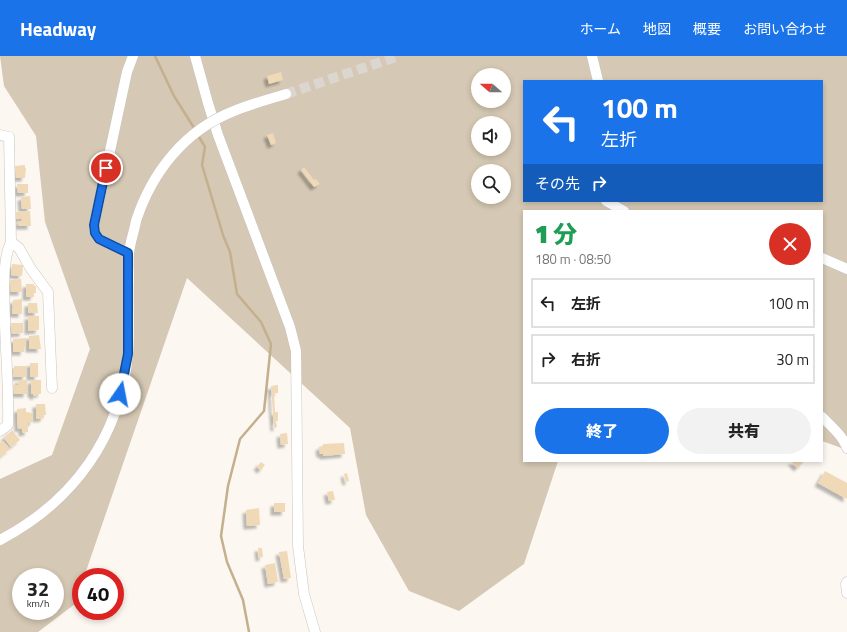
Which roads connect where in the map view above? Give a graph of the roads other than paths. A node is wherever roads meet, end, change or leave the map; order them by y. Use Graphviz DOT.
graph roads {
  1 [pos="133,56"];
  2 [pos="196,56"];
  3 [pos="592,56"];
  4 [pos="598,80"];
  5 [pos="286,94"];
  6 [pos="0,135"];
  7 [pos="608,202"];
  8 [pos="622,210"];
  9 [pos="11,242"];
  10 [pos="128,253"];
  11 [pos="823,258"];
  12 [pos="847,269"];
  13 [pos="52,388"];
  14 [pos="823,418"];
  15 [pos="0,431"];
  16 [pos="847,448"];
  17 [pos="0,540"];
  18 [pos="847,582"];
  19 [pos="847,593"];
  20 [pos="315,632"];
  1 -- 10 [label="street"];
  2 -- 20 [label="street"];
  3 -- 4 [label="street"];
  5 -- 10 [label="street, bridge"];
  6 -- 9 [label="street"];
  7 -- 8 [label="street"];
  9 -- 13 [label="street"];
  9 -- 15 [label="street"];
  10 -- 17 [label="street"];
  11 -- 12 [label="street"];
  14 -- 16 [label="street"];
  18 -- 19 [label="street"];
}
